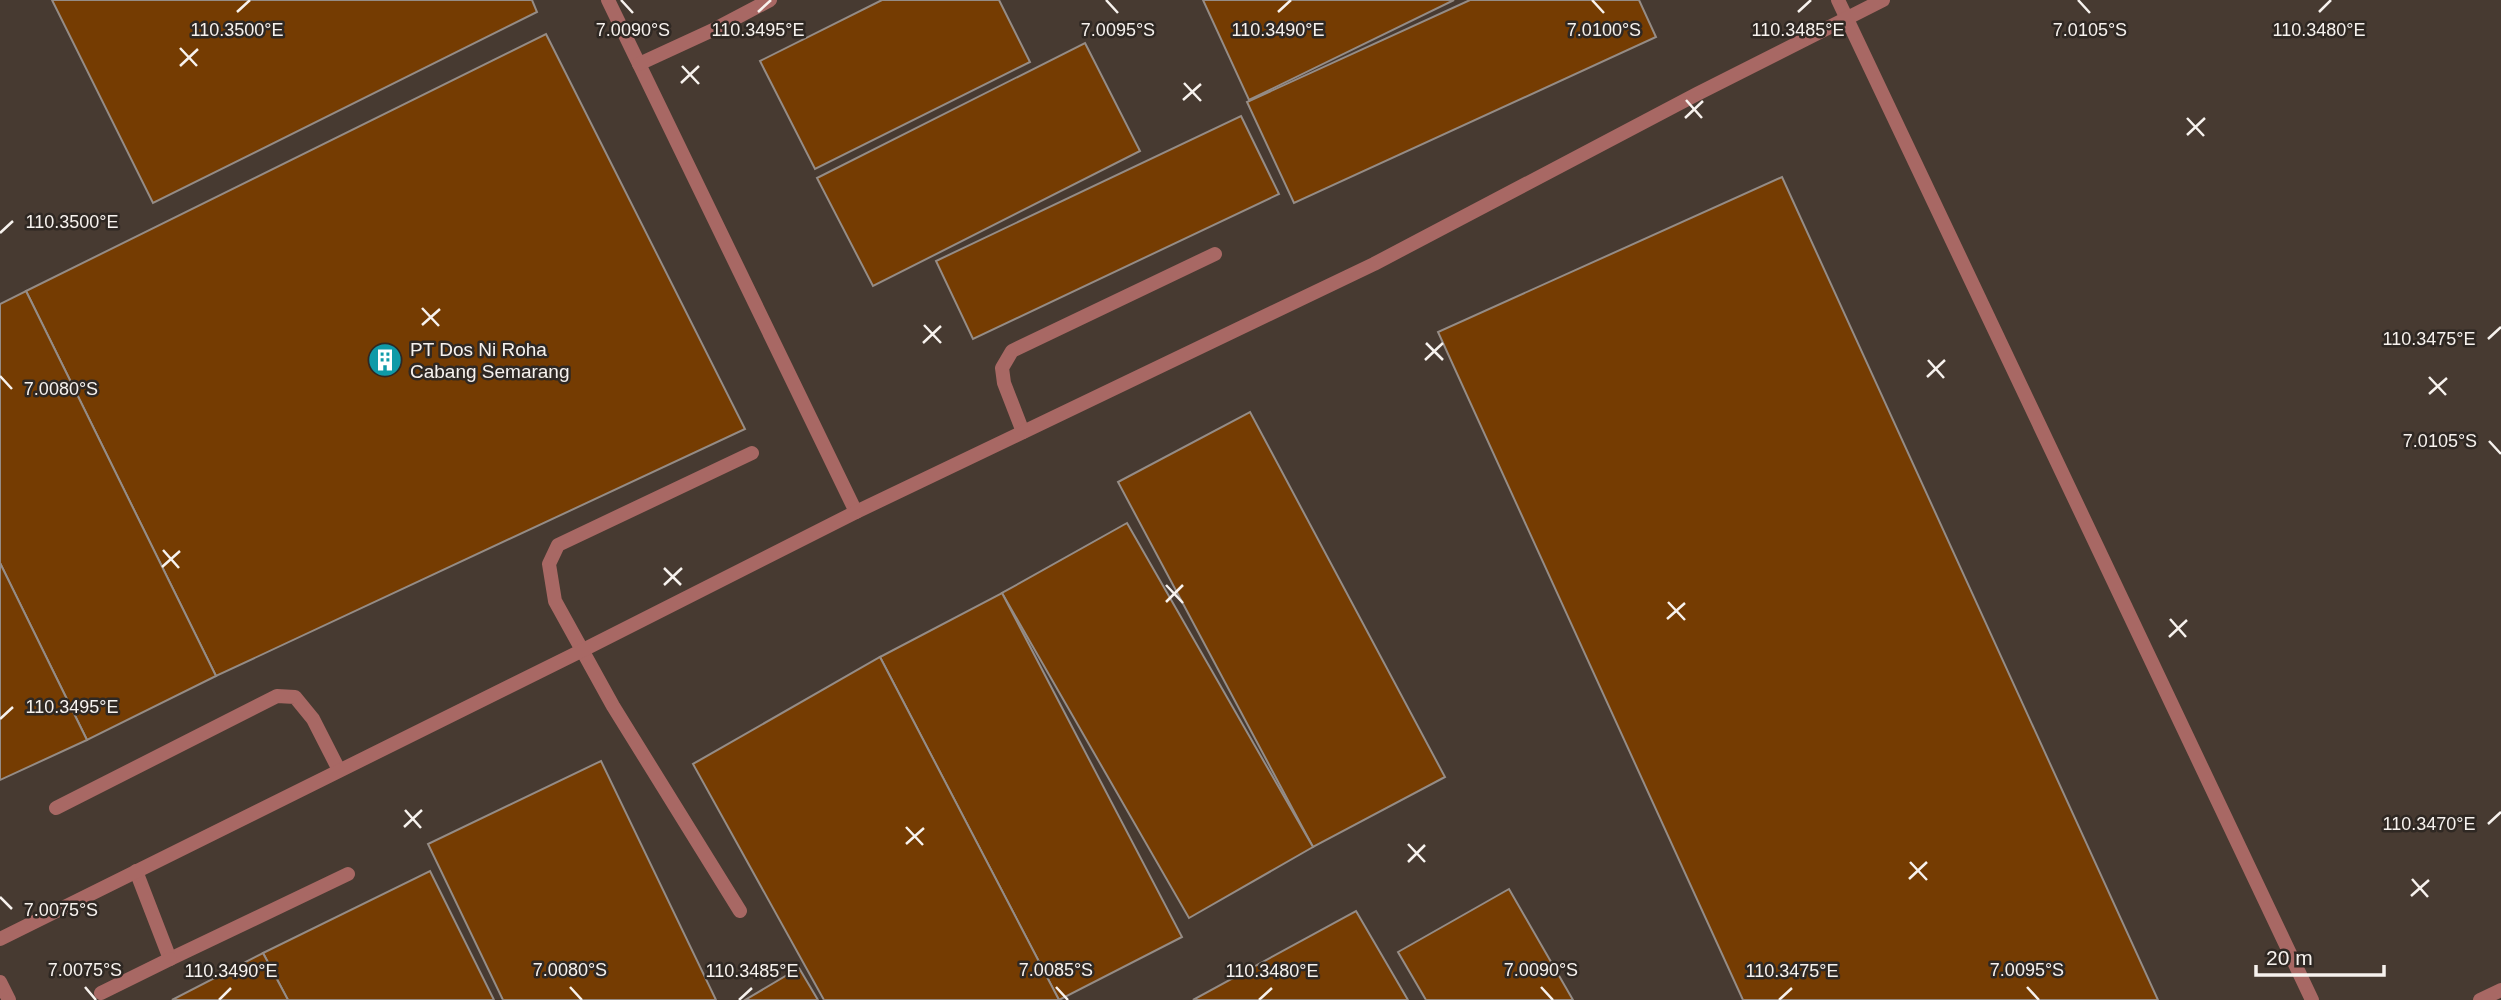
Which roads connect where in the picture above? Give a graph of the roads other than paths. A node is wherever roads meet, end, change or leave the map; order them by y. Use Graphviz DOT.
graph roads {
  1 [pos="608,0"];
  2 [pos="770,0"];
  3 [pos="1838,0"];
  4 [pos="1883,0"];
  5 [pos="1847,17"];
  6 [pos="639,64"];
  7 [pos="1215,254"];
  8 [pos="1023,432"];
  9 [pos="752,453"];
  10 [pos="856,512"];
  11 [pos="583,650"];
  12 [pos="339,770"];
  13 [pos="56,808"];
  14 [pos="136,871"];
  15 [pos="348,874"];
  16 [pos="740,911"];
  17 [pos="0,939"];
  18 [pos="170,960"];
  19 [pos="0,982"];
  20 [pos="2501,990"];
  21 [pos="101,993"];
  22 [pos="9,1000"];
  23 [pos="2312,1000"];
  24 [pos="2480,1000"];
  1 -- 6 [label="lane"];
  2 -- 6 [label="lane"];
  3 -- 5 [label="lane"];
  4 -- 5 [label="lane"];
  5 -- 8 [label="lane"];
  5 -- 23 [label="lane"];
  6 -- 10 [label="lane"];
  7 -- 8 [label="lane"];
  8 -- 10 [label="lane"];
  9 -- 11 [label="lane"];
  10 -- 11 [label="lane"];
  11 -- 12 [label="lane"];
  11 -- 16 [label="lane"];
  12 -- 13 [label="lane"];
  12 -- 14 [label="lane"];
  14 -- 17 [label="lane"];
  14 -- 18 [label="lane"];
  15 -- 18 [label="lane"];
  18 -- 21 [label="lane"];
  19 -- 22 [label="lane"];
  20 -- 24 [label="lane"];
}
